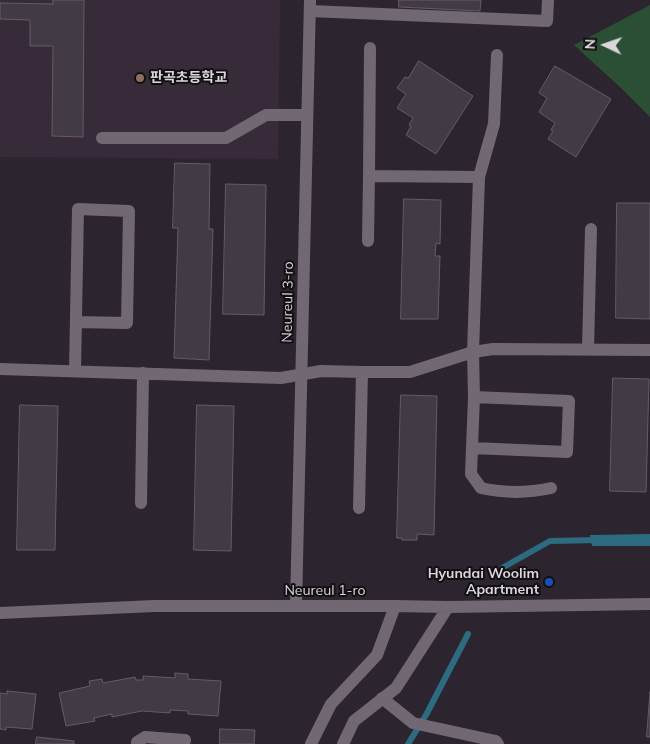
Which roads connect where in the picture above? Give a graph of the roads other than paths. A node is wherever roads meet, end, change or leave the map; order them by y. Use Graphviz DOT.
graph roads {
  1 [pos="548,0"];
  2 [pos="310,6"];
  3 [pos="370,48"];
  4 [pos="497,55"];
  5 [pos="307,115"];
  6 [pos="102,138"];
  7 [pos="369,176"];
  8 [pos="478,177"];
  9 [pos="591,229"];
  10 [pos="368,241"];
  11 [pos="76,322"];
  12 [pos="588,349"];
  13 [pos="650,350"];
  14 [pos="473,352"];
  15 [pos="0,370"];
  16 [pos="75,371"];
  17 [pos="362,372"];
  18 [pos="143,373"];
  19 [pos="302,375"];
  20 [pos="474,397"];
  21 [pos="472,448"];
  22 [pos="551,488"];
  23 [pos="141,503"];
  24 [pos="359,508"];
  25 [pos="650,604"];
  26 [pos="296,606"];
  27 [pos="395,606"];
  28 [pos="448,607"];
  29 [pos="0,612"];
  30 [pos="382,698"];
  31 [pos="137,744"];
  32 [pos="184,744"];
  33 [pos="311,744"];
  34 [pos="343,744"];
  35 [pos="498,744"];
  1 -- 2 [label="street"];
  2 -- 5 [label="street, Neureul 3-ro"];
  3 -- 7 [label="street"];
  4 -- 8 [label="street"];
  5 -- 6 [label="street"];
  5 -- 19 [label="street, Neureul 3-ro"];
  7 -- 8 [label="street"];
  7 -- 10 [label="street"];
  8 -- 14 [label="street"];
  9 -- 12 [label="street"];
  11 -- 11 [label="street"];
  11 -- 16 [label="street"];
  12 -- 13 [label="street"];
  12 -- 14 [label="street"];
  14 -- 17 [label="street"];
  14 -- 20 [label="street"];
  15 -- 16 [label="street"];
  16 -- 18 [label="street"];
  17 -- 19 [label="street"];
  17 -- 24 [label="street"];
  18 -- 19 [label="street"];
  18 -- 23 [label="street"];
  19 -- 26 [label="street, Neureul 3-ro"];
  20 -- 21 [label="street"];
  20 -- 21 [label="street"];
  21 -- 22 [label="street"];
  25 -- 28 [label="street, Neureul 1-ro"];
  26 -- 27 [label="street, Neureul 1-ro"];
  26 -- 29 [label="street, Neureul 1-ro"];
  27 -- 28 [label="street, Neureul 1-ro"];
  27 -- 33 [label="street"];
  28 -- 30 [label="street"];
  30 -- 34 [label="street"];
  30 -- 35 [label="street"];
  31 -- 32 [label="street"];
}
